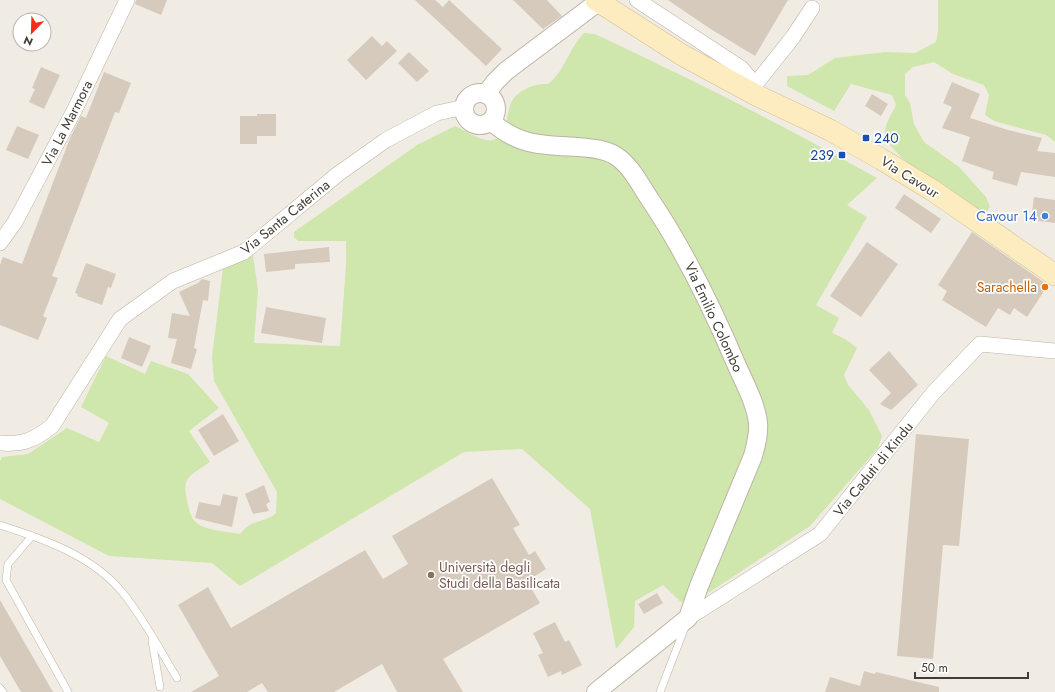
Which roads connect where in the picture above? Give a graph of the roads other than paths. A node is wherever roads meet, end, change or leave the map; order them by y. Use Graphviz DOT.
graph roads {
  1 [pos="127,0"];
  2 [pos="637,0"];
  3 [pos="597,1"];
  4 [pos="812,3"];
  5 [pos="755,90"];
  6 [pos="486,94"];
  7 [pos="465,107"];
  8 [pos="491,121"];
  9 [pos="0,243"];
  10 [pos="1055,275"];
  11 [pos="1055,352"];
  12 [pos="0,444"];
  13 [pos="0,526"];
  14 [pos="32,536"];
  15 [pos="688,618"];
  16 [pos="152,636"];
  17 [pos="177,678"];
  18 [pos="160,687"];
  19 [pos="0,688"];
  20 [pos="3,692"];
  21 [pos="68,692"];
  22 [pos="596,692"];
  23 [pos="660,692"];
  1 -- 9 [label="street, Via La Marmora"];
  2 -- 5 [label="street, Via Cavour"];
  3 -- 5 [label="main road, Via Cavour"];
  3 -- 6 [label="street"];
  4 -- 5 [label="street"];
  5 -- 10 [label="main road, Via Cavour"];
  6 -- 7 [label="street"];
  6 -- 8 [label="street"];
  7 -- 8 [label="street"];
  7 -- 12 [label="street, Via Santa Caterina"];
  8 -- 15 [label="street, Via Emilio Colombo"];
  11 -- 15 [label="street, Via Caduti di Kindu"];
  13 -- 14 [label="lane"];
  14 -- 16 [label="lane"];
  14 -- 21 [label="lane"];
  15 -- 22 [label="street"];
  15 -- 23 [label="lane"];
  16 -- 17 [label="lane"];
  16 -- 18 [label="lane"];
  19 -- 20 [label="lane"];
}
